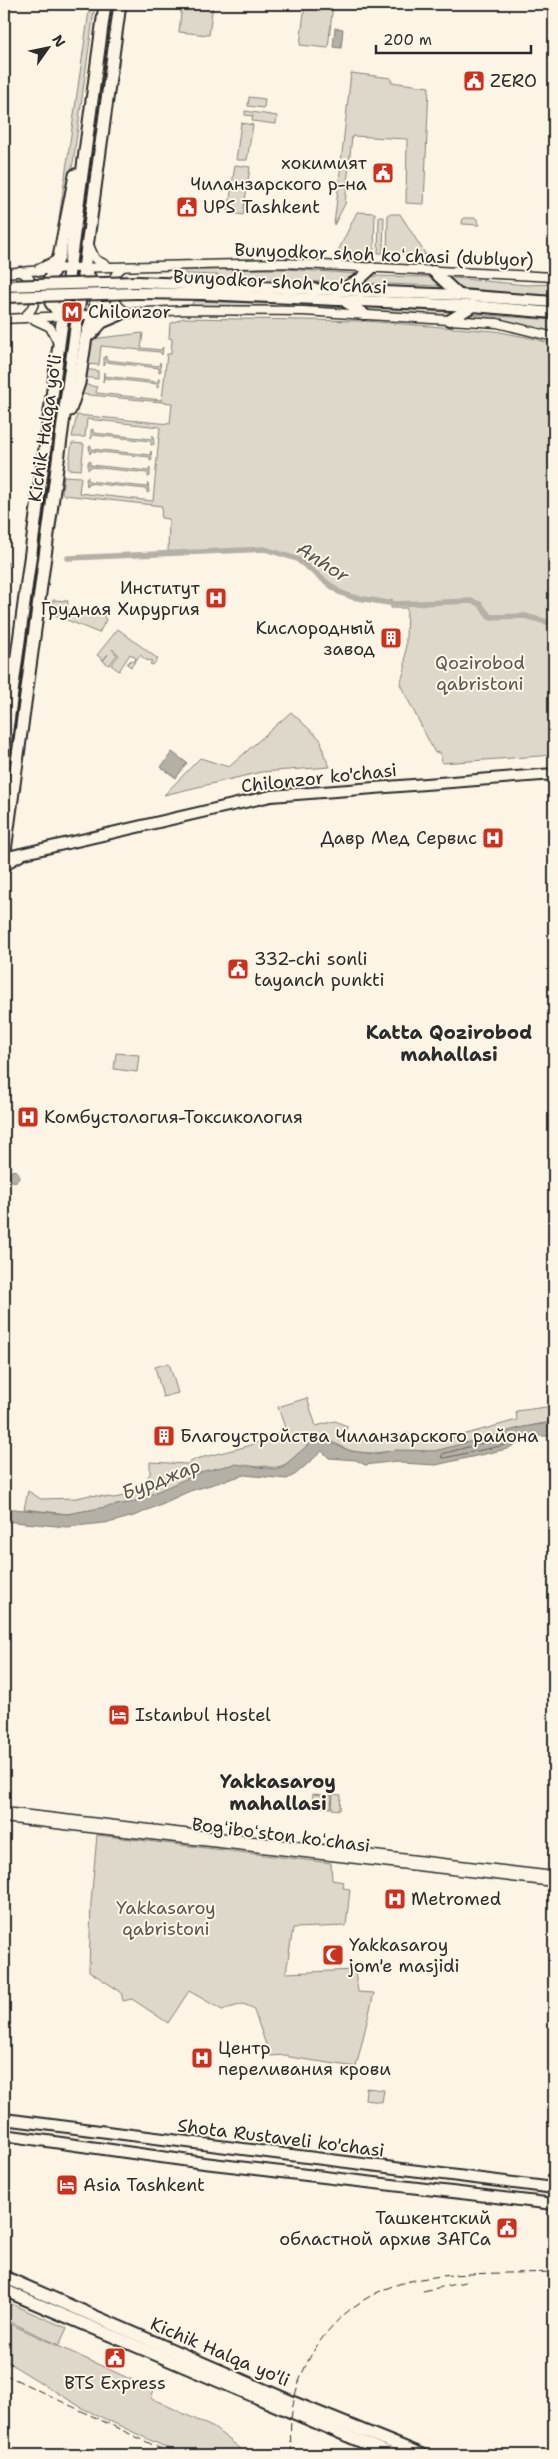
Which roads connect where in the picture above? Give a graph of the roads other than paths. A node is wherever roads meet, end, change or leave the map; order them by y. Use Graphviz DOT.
graph roads {
  1 [pos="105,4"];
  2 [pos="120,4"];
  3 [pos="90,111"];
  4 [pos="81,182"];
  5 [pos="89,232"];
  6 [pos="55,265"];
  7 [pos="120,267"];
  8 [pos="69,268"];
  9 [pos="84,268"];
  10 [pos="372,268"];
  11 [pos="40,270"];
  12 [pos="20,271"];
  13 [pos="433,271"];
  14 [pos="4,273"];
  15 [pos="554,277"];
  16 [pos="4,286"];
  17 [pos="341,290"];
  18 [pos="459,295"];
  19 [pos="4,297"];
  20 [pos="346,302"];
  21 [pos="554,302"];
  22 [pos="473,306"];
  23 [pos="554,313"];
  24 [pos="126,314"];
  25 [pos="364,314"];
  26 [pos="94,315"];
  27 [pos="62,316"];
  28 [pos="78,316"];
  29 [pos="23,318"];
  30 [pos="4,319"];
  31 [pos="450,320"];
  32 [pos="554,337"];
  33 [pos="58,347"];
  34 [pos="84,347"];
  35 [pos="61,438"];
  36 [pos="44,456"];
  37 [pos="58,458"];
  38 [pos="4,752"];
  39 [pos="554,770"];
  40 [pos="554,774"];
  41 [pos="414,782"];
  42 [pos="7,836"];
  43 [pos="20,852"];
  44 [pos="4,854"];
  45 [pos="4,868"];
  46 [pos="4,1812"];
  47 [pos="4,1818"];
  48 [pos="554,1876"];
  49 [pos="554,1882"];
  50 [pos="4,2120"];
  51 [pos="4,2136"];
  52 [pos="554,2188"];
  53 [pos="554,2204"];
  54 [pos="4,2277"];
  55 [pos="4,2291"];
  56 [pos="131,2340"];
  57 [pos="353,2433"];
  58 [pos="392,2455"];
  59 [pos="424,2455"];
  1 -- 3 [label="highway, Kichik Halqa yo'li"];
  2 -- 5 [label="highway, Kichik Halqa yo'li"];
  3 -- 4 [label="highway, Kichik Halqa yo'li"];
  3 -- 6 [label="highway"];
  4 -- 5 [label="highway"];
  4 -- 8 [label="highway, Kichik Halqa yo'li"];
  5 -- 7 [label="street"];
  5 -- 9 [label="highway, Kichik Halqa yo'li"];
  6 -- 8 [label="street, Bunyodkor shoh koʻchasi (dublyor)"];
  6 -- 11 [label="highway"];
  6 -- 27 [label="highway"];
  7 -- 9 [label="street, Bunyodkor shoh koʻchasi (dublyor)"];
  7 -- 10 [label="street, Bunyodkor shoh koʻchasi (dublyor)"];
  7 -- 24 [label="street"];
  8 -- 9 [label="street, Bunyodkor shoh koʻchasi (dublyor)"];
  8 -- 27 [label="highway, Kichik Halqa yo'li"];
  9 -- 26 [label="highway"];
  9 -- 28 [label="highway, Kichik Halqa yo'li"];
  10 -- 13 [label="street, Bunyodkor shoh koʻchasi (dublyor)"];
  10 -- 17 [label="main road"];
  11 -- 12 [label="street"];
  12 -- 14 [label="street"];
  12 -- 29 [label="street"];
  13 -- 15 [label="street, Bunyodkor shoh koʻchasi (dublyor)"];
  13 -- 18 [label="main road"];
  16 -- 17 [label="main road, Bunyodkor shoh ko'chasi, bridge"];
  17 -- 18 [label="main road, Bunyodkor shoh ko'chasi"];
  18 -- 21 [label="main road, Bunyodkor shoh ko'chasi"];
  19 -- 20 [label="main road, Bunyodkor shoh ko'chasi, bridge"];
  20 -- 22 [label="main road, Bunyodkor shoh ko'chasi"];
  20 -- 25 [label="main road"];
  22 -- 23 [label="main road, Bunyodkor shoh ko'chasi"];
  22 -- 31 [label="main road"];
  24 -- 25 [label="street"];
  24 -- 26 [label="street"];
  24 -- 34 [label="highway"];
  25 -- 31 [label="street"];
  26 -- 28 [label="street"];
  26 -- 34 [label="highway"];
  27 -- 28 [label="street"];
  27 -- 29 [label="street"];
  27 -- 33 [label="highway, Kichik Halqa yo'li"];
  28 -- 35 [label="highway, Kichik Halqa yo'li"];
  29 -- 30 [label="street"];
  29 -- 33 [label="street"];
  31 -- 32 [label="street"];
  33 -- 36 [label="highway, Kichik Halqa yo'li"];
  34 -- 35 [label="highway"];
  35 -- 37 [label="highway, Kichik Halqa yo'li"];
  36 -- 37 [label="highway"];
  36 -- 38 [label="highway, Kichik Halqa yo'li"];
  37 -- 42 [label="highway, Kichik Halqa yo'li"];
  39 -- 41 [label="main road, Chilonzor ko'chasi"];
  40 -- 41 [label="main road, Chilonzor ko'chasi"];
  41 -- 43 [label="main road, Chilonzor ko'chasi"];
  42 -- 43 [label="highway"];
  42 -- 44 [label="highway, Kichik Halqa yo'li"];
  43 -- 44 [label="main road, Chilonzor ko'chasi"];
  43 -- 45 [label="highway"];
  46 -- 48 [label="street, Bogʻiboʻston koʻchasi"];
  47 -- 49 [label="street, Bogʻiboʻston koʻchasi"];
  50 -- 52 [label="main road, Shota Rustaveli ko'chasi"];
  51 -- 53 [label="main road, Shota Rustaveli ko'chasi"];
  54 -- 56 [label="highway, Kichik Halqa yo'li"];
  55 -- 56 [label="highway, Kichik Halqa yo'li"];
  56 -- 57 [label="highway, Kichik Halqa yo'li"];
  57 -- 58 [label="highway, Kichik Halqa yo'li"];
  57 -- 59 [label="highway, Kichik Halqa yo'li"];
}
